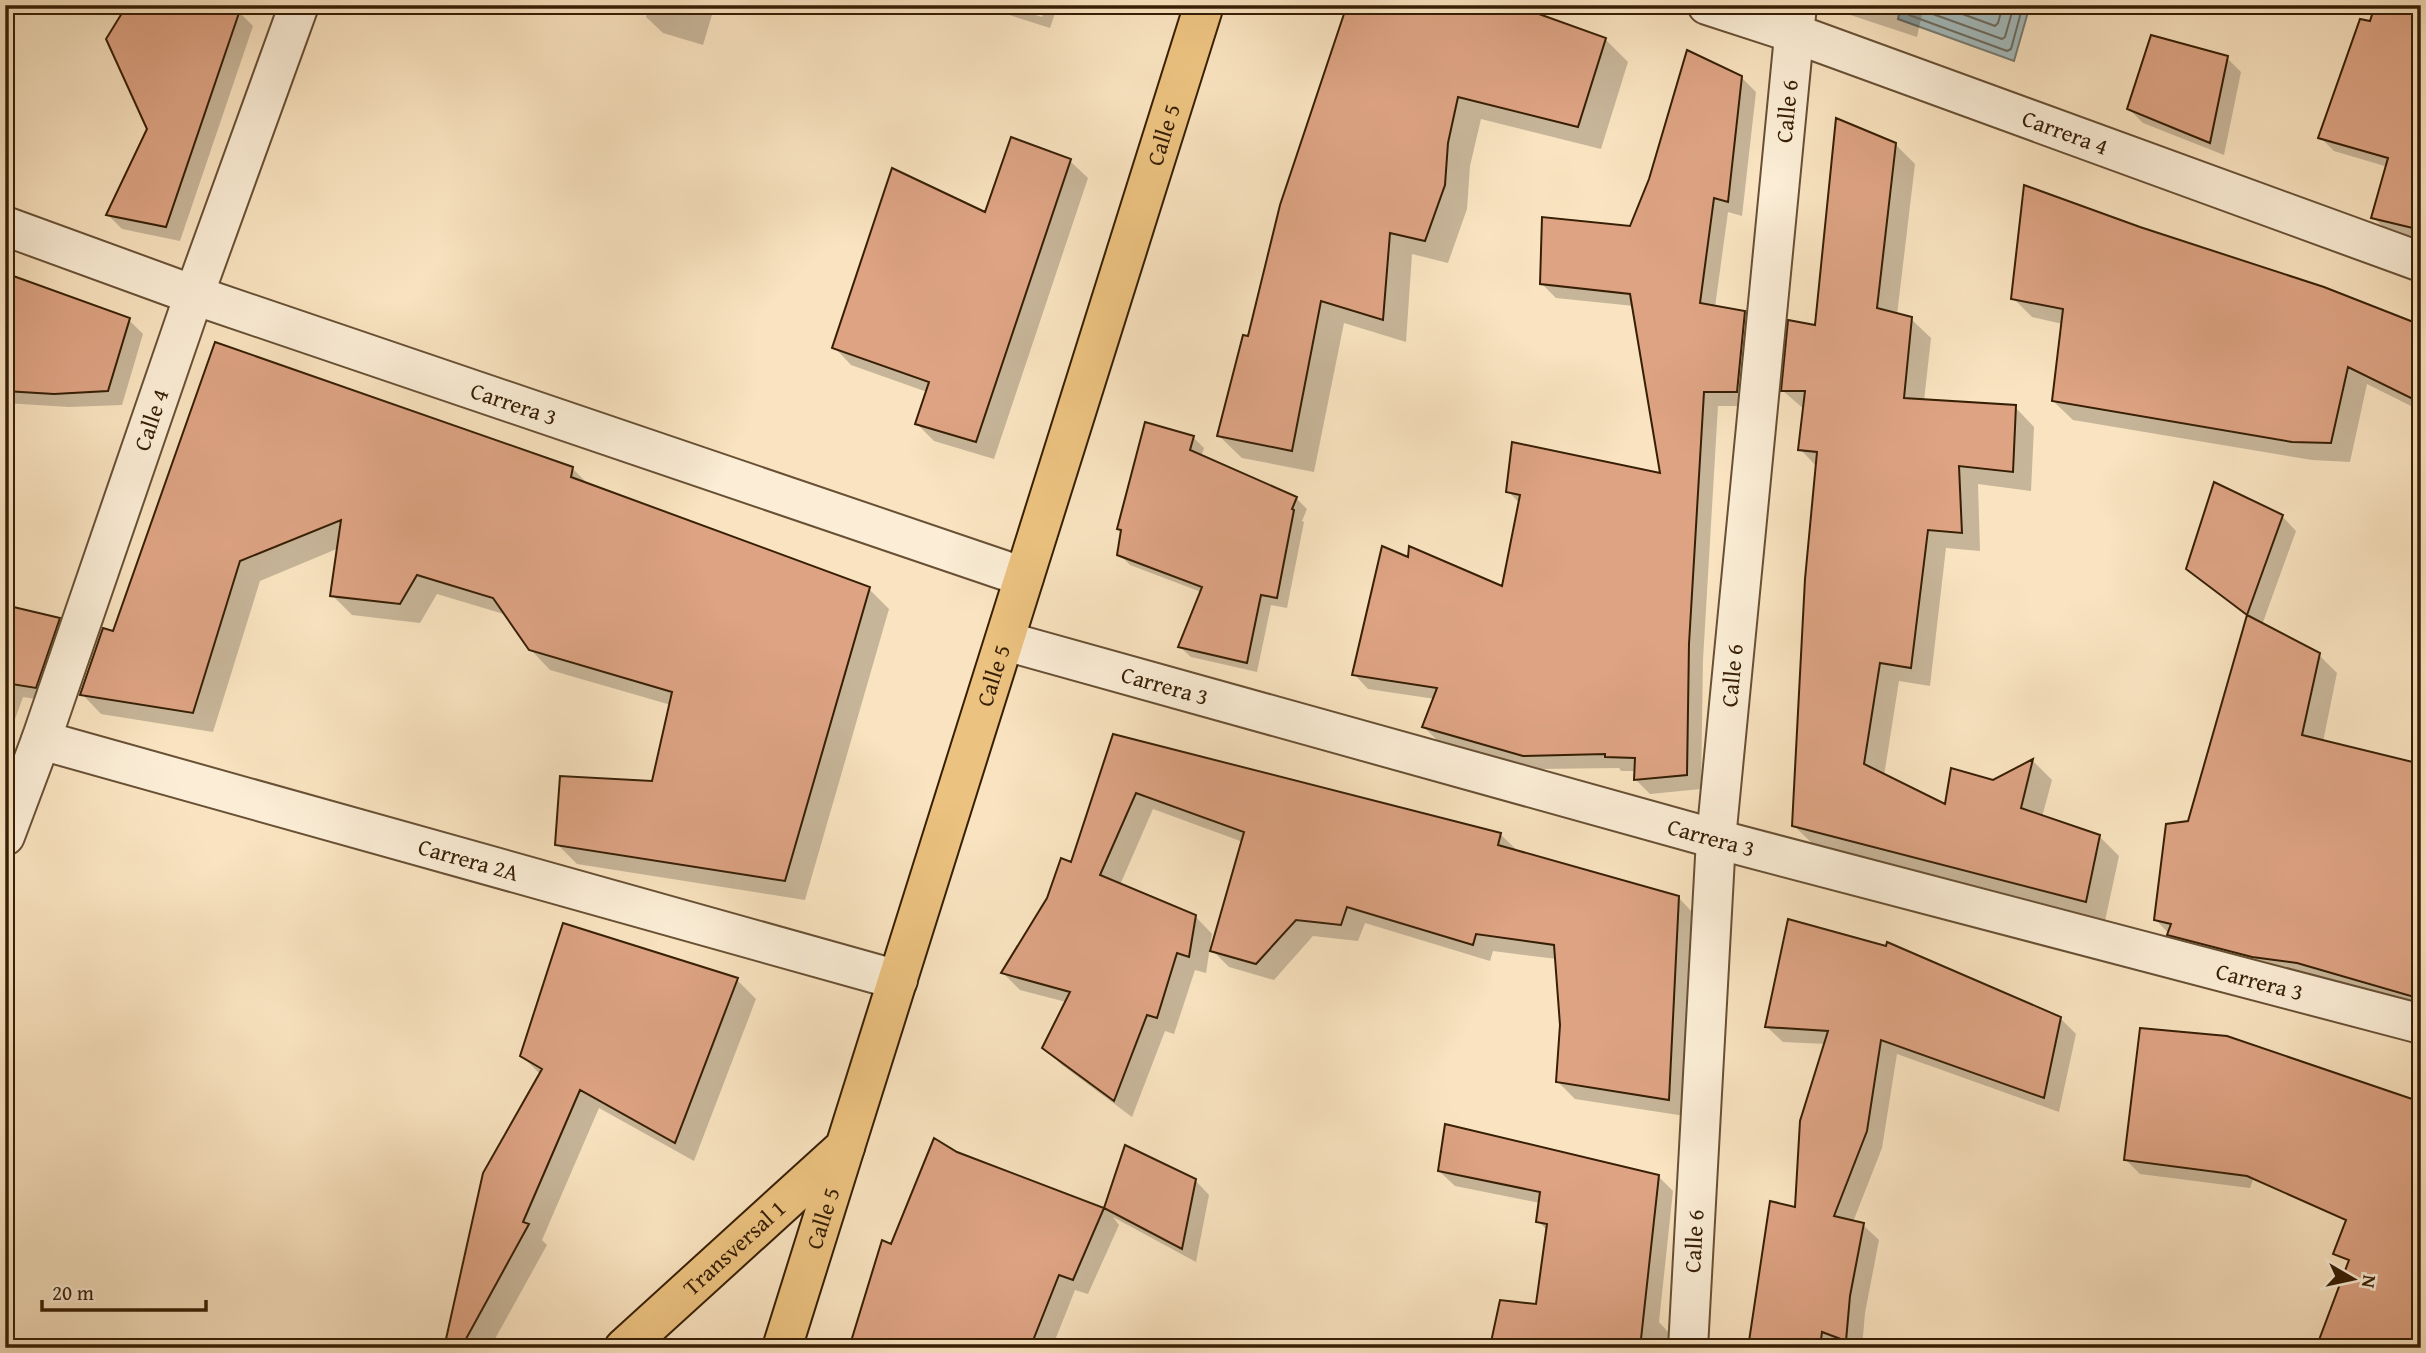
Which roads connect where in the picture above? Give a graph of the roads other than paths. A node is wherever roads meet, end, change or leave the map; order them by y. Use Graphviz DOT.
graph roads {
  1 [pos="299,5"];
  2 [pos="1204,5"];
  3 [pos="1707,5"];
  4 [pos="1795,19"];
  5 [pos="5,226"];
  6 [pos="2421,262"];
  7 [pos="194,295"];
  8 [pos="1024,577"];
  9 [pos="1005,641"];
  10 [pos="41,740"];
  11 [pos="5,836"];
  12 [pos="1716,839"];
  13 [pos="898,980"];
  14 [pos="2421,1024"];
  15 [pos="845,1147"];
  16 [pos="624,1348"];
  17 [pos="782,1348"];
  18 [pos="1688,1348"];
  1 -- 7 [label="street, Calle 4"];
  2 -- 8 [label="main road, Calle 5"];
  3 -- 4 [label="street, Carrera 4"];
  4 -- 6 [label="street, Carrera 4"];
  4 -- 12 [label="street, Calle 6"];
  5 -- 7 [label="street, Carrera 3"];
  7 -- 8 [label="street, Carrera 3"];
  7 -- 10 [label="street, Calle 4"];
  8 -- 9 [label="main road, Calle 5"];
  9 -- 12 [label="street, Carrera 3"];
  9 -- 13 [label="main road, Calle 5"];
  10 -- 11 [label="street, Calle 4"];
  10 -- 13 [label="street, Carrera 2A"];
  12 -- 14 [label="street, Carrera 3"];
  12 -- 18 [label="street, Calle 6"];
  13 -- 15 [label="main road, Calle 5"];
  15 -- 16 [label="main road, Transversal 1"];
  15 -- 17 [label="main road, Calle 5"];
}
